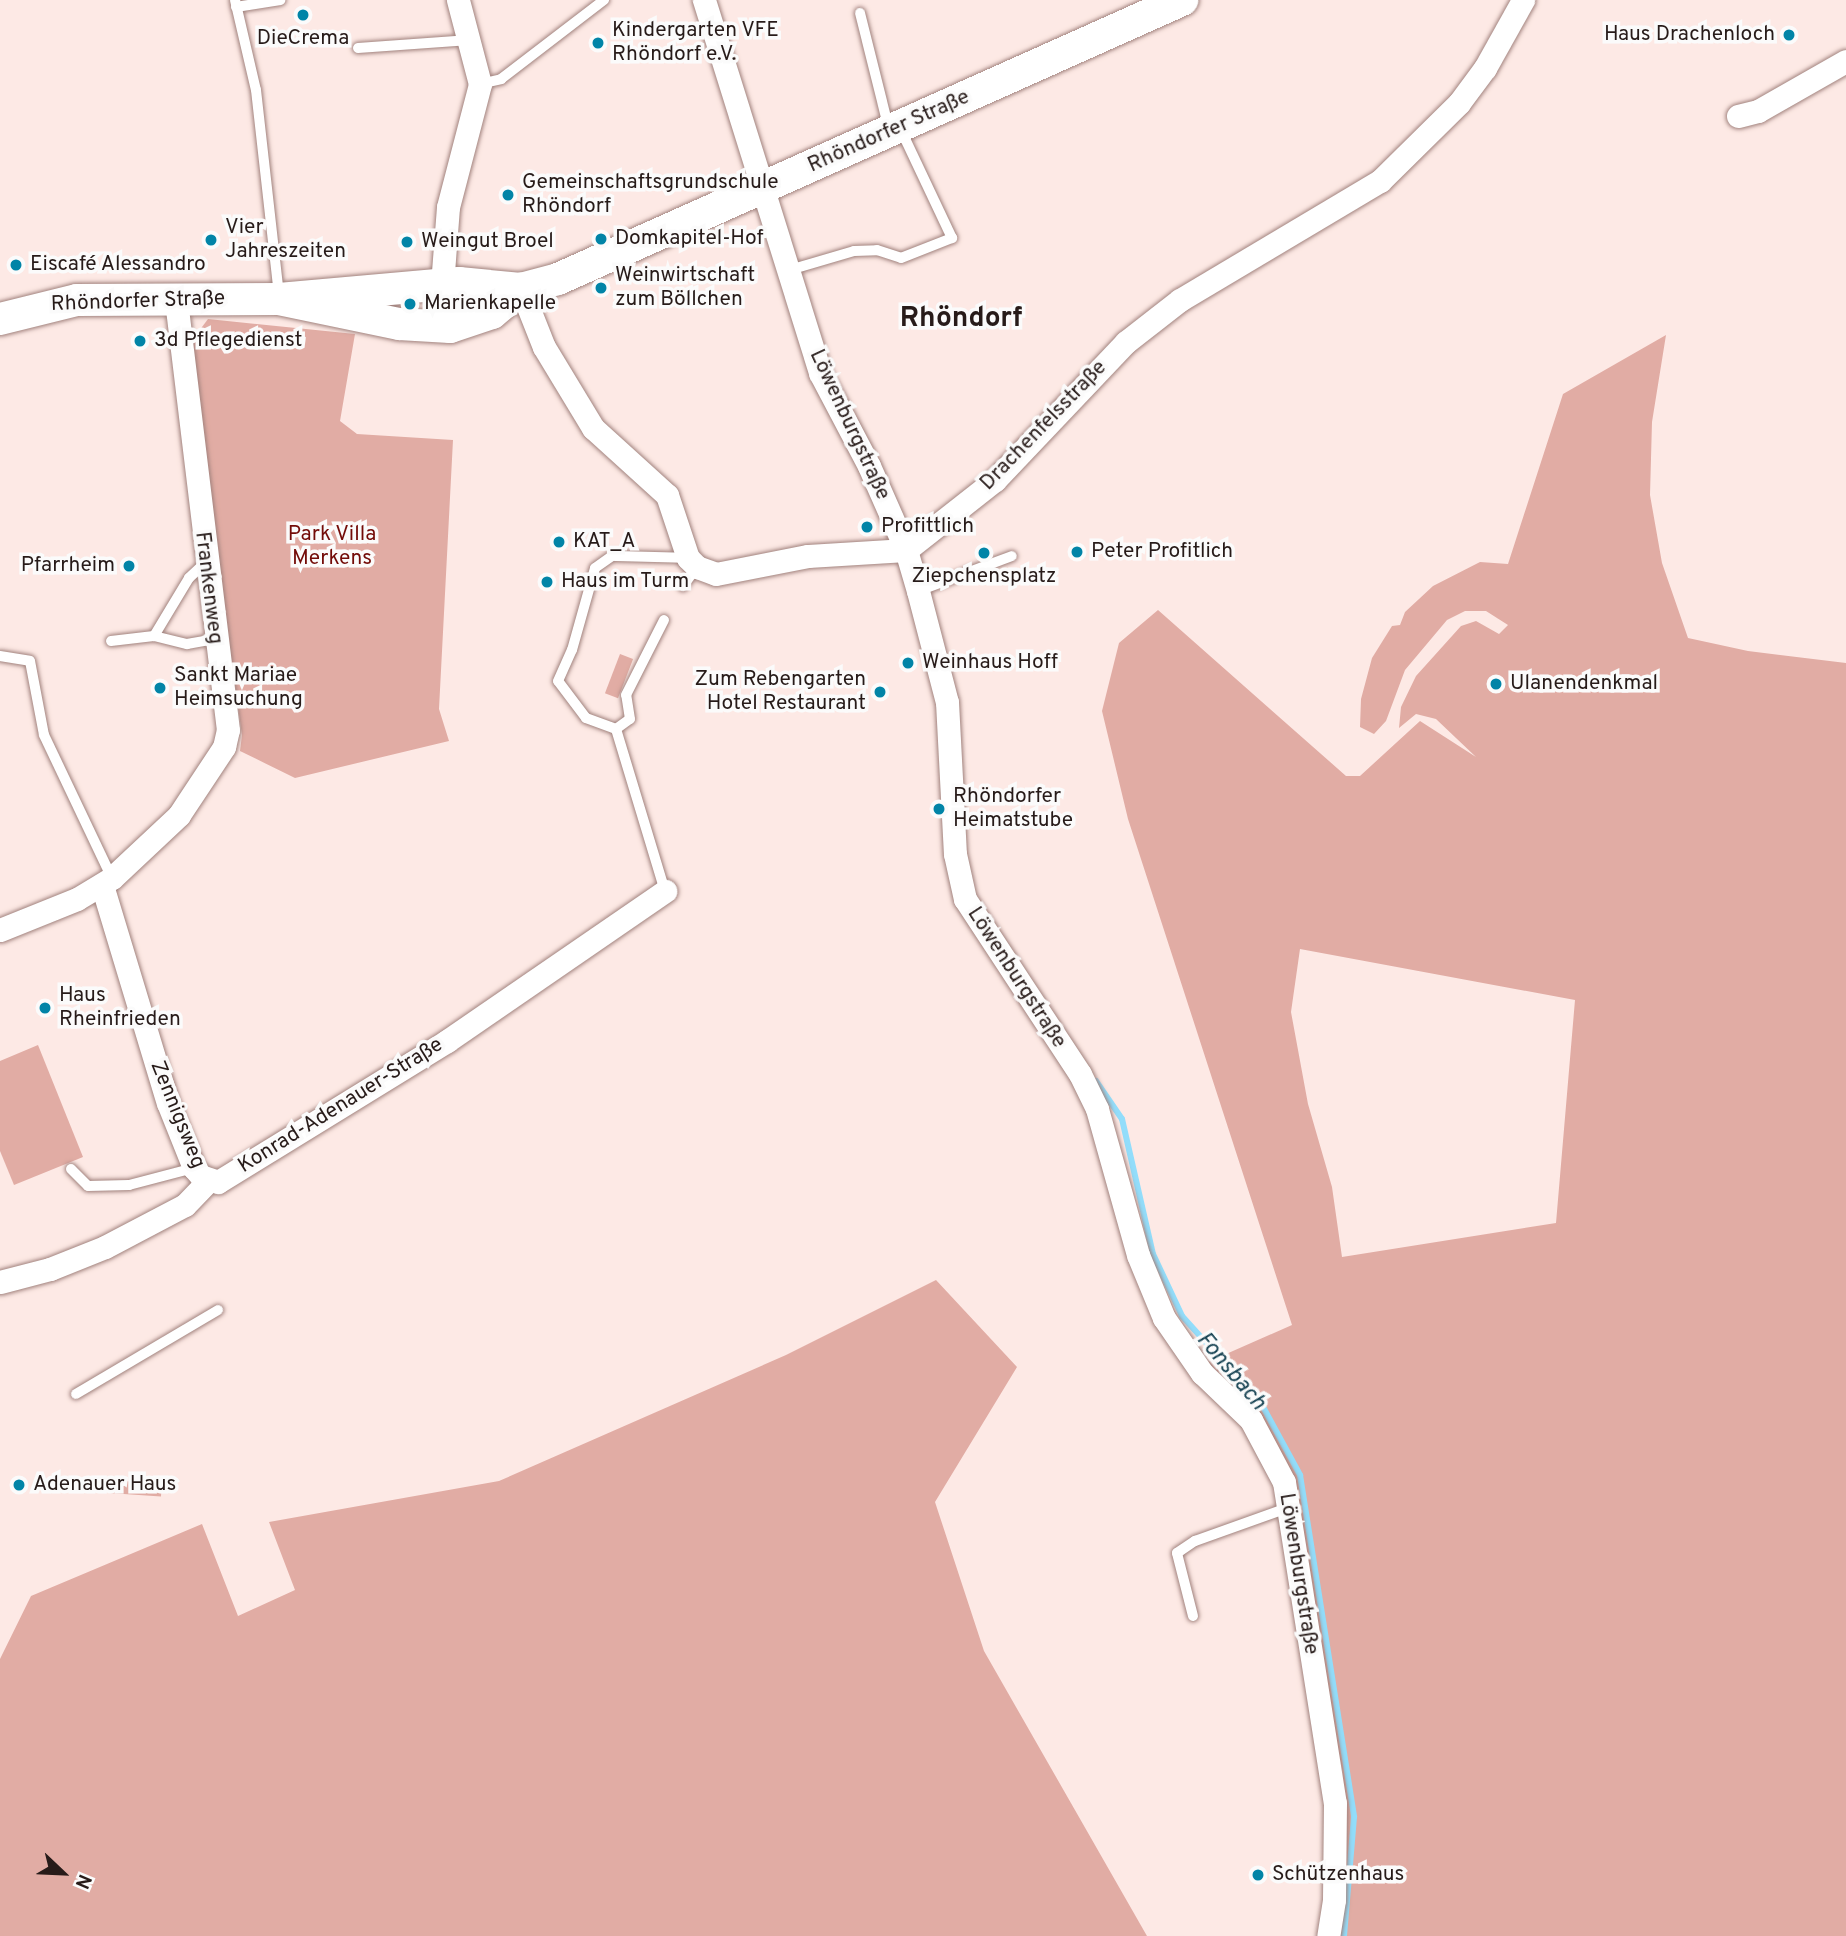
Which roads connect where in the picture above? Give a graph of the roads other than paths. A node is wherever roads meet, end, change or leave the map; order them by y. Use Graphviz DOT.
graph roads {
  1 [pos="280,0"];
  2 [pos="458,0"];
  3 [pos="704,0"];
  4 [pos="1182,0"];
  5 [pos="1523,0"];
  6 [pos="604,1"];
  7 [pos="235,3"];
  8 [pos="860,13"];
  9 [pos="470,40"];
  10 [pos="358,48"];
  11 [pos="1846,61"];
  12 [pos="480,84"];
  13 [pos="1738,116"];
  14 [pos="895,129"];
  15 [pos="760,190"];
  16 [pos="786,271"];
  17 [pos="451,284"];
  18 [pos="521,289"];
  19 [pos="176,298"];
  20 [pos="279,299"];
  21 [pos="0,319"];
  22 [pos="467,321"];
  23 [pos="906,550"];
  24 [pos="1012,556"];
  25 [pos="205,563"];
  26 [pos="692,563"];
  27 [pos="683,586"];
  28 [pos="918,591"];
  29 [pos="664,620"];
  30 [pos="154,636"];
  31 [pos="215,639"];
  32 [pos="111,641"];
  33 [pos="0,656"];
  34 [pos="616,729"];
  35 [pos="107,882"];
  36 [pos="665,891"];
  37 [pos="0,930"];
  38 [pos="71,1169"];
  39 [pos="201,1174"];
  40 [pos="0,1282"];
  41 [pos="218,1310"];
  42 [pos="76,1394"];
  43 [pos="1290,1507"];
  44 [pos="1194,1616"];
  45 [pos="1328,1936"];
  1 -- 7 [label="lane"];
  2 -- 9 [label="street"];
  3 -- 15 [label="street, Löwenburgstraße"];
  4 -- 14 [label="main road, Rhöndorfer Straße"];
  5 -- 23 [label="street, Drachenfelsstraße"];
  6 -- 12 [label="lane"];
  7 -- 20 [label="lane"];
  8 -- 14 [label="lane"];
  9 -- 10 [label="lane"];
  9 -- 12 [label="street"];
  11 -- 13 [label="street"];
  12 -- 17 [label="street"];
  14 -- 15 [label="main road, Rhöndorfer Straße"];
  14 -- 16 [label="lane"];
  15 -- 16 [label="street, Löwenburgstraße"];
  15 -- 18 [label="main road, Rhöndorfer Straße"];
  16 -- 23 [label="street, Löwenburgstraße"];
  17 -- 18 [label="main road, Rhöndorfer Straße"];
  17 -- 20 [label="main road, Rhöndorfer Straße"];
  17 -- 22 [label="main road"];
  18 -- 22 [label="main road, Rhöndorfer Straße"];
  18 -- 26 [label="street"];
  19 -- 20 [label="main road, Rhöndorfer Straße"];
  19 -- 21 [label="main road, Rhöndorfer Straße"];
  19 -- 25 [label="street, Frankenweg"];
  20 -- 22 [label="main road, Rhöndorfer Straße"];
  23 -- 26 [label="street"];
  23 -- 28 [label="street, Löwenburgstraße"];
  24 -- 28 [label="lane"];
  25 -- 30 [label="lane"];
  25 -- 31 [label="street, Frankenweg"];
  26 -- 27 [label="lane"];
  26 -- 34 [label="lane"];
  28 -- 43 [label="street, Löwenburgstraße"];
  29 -- 34 [label="lane"];
  30 -- 31 [label="lane"];
  30 -- 32 [label="lane"];
  31 -- 35 [label="street, Frankenweg"];
  33 -- 35 [label="lane"];
  34 -- 36 [label="lane"];
  35 -- 37 [label="street, Frankenweg"];
  35 -- 39 [label="street, Zennigsweg"];
  36 -- 39 [label="street, Konrad-Adenauer-Straße"];
  38 -- 39 [label="lane"];
  39 -- 40 [label="street, Konrad-Adenauer-Straße"];
  41 -- 42 [label="lane"];
  43 -- 44 [label="lane"];
  43 -- 45 [label="street, Löwenburgstraße"];
}
